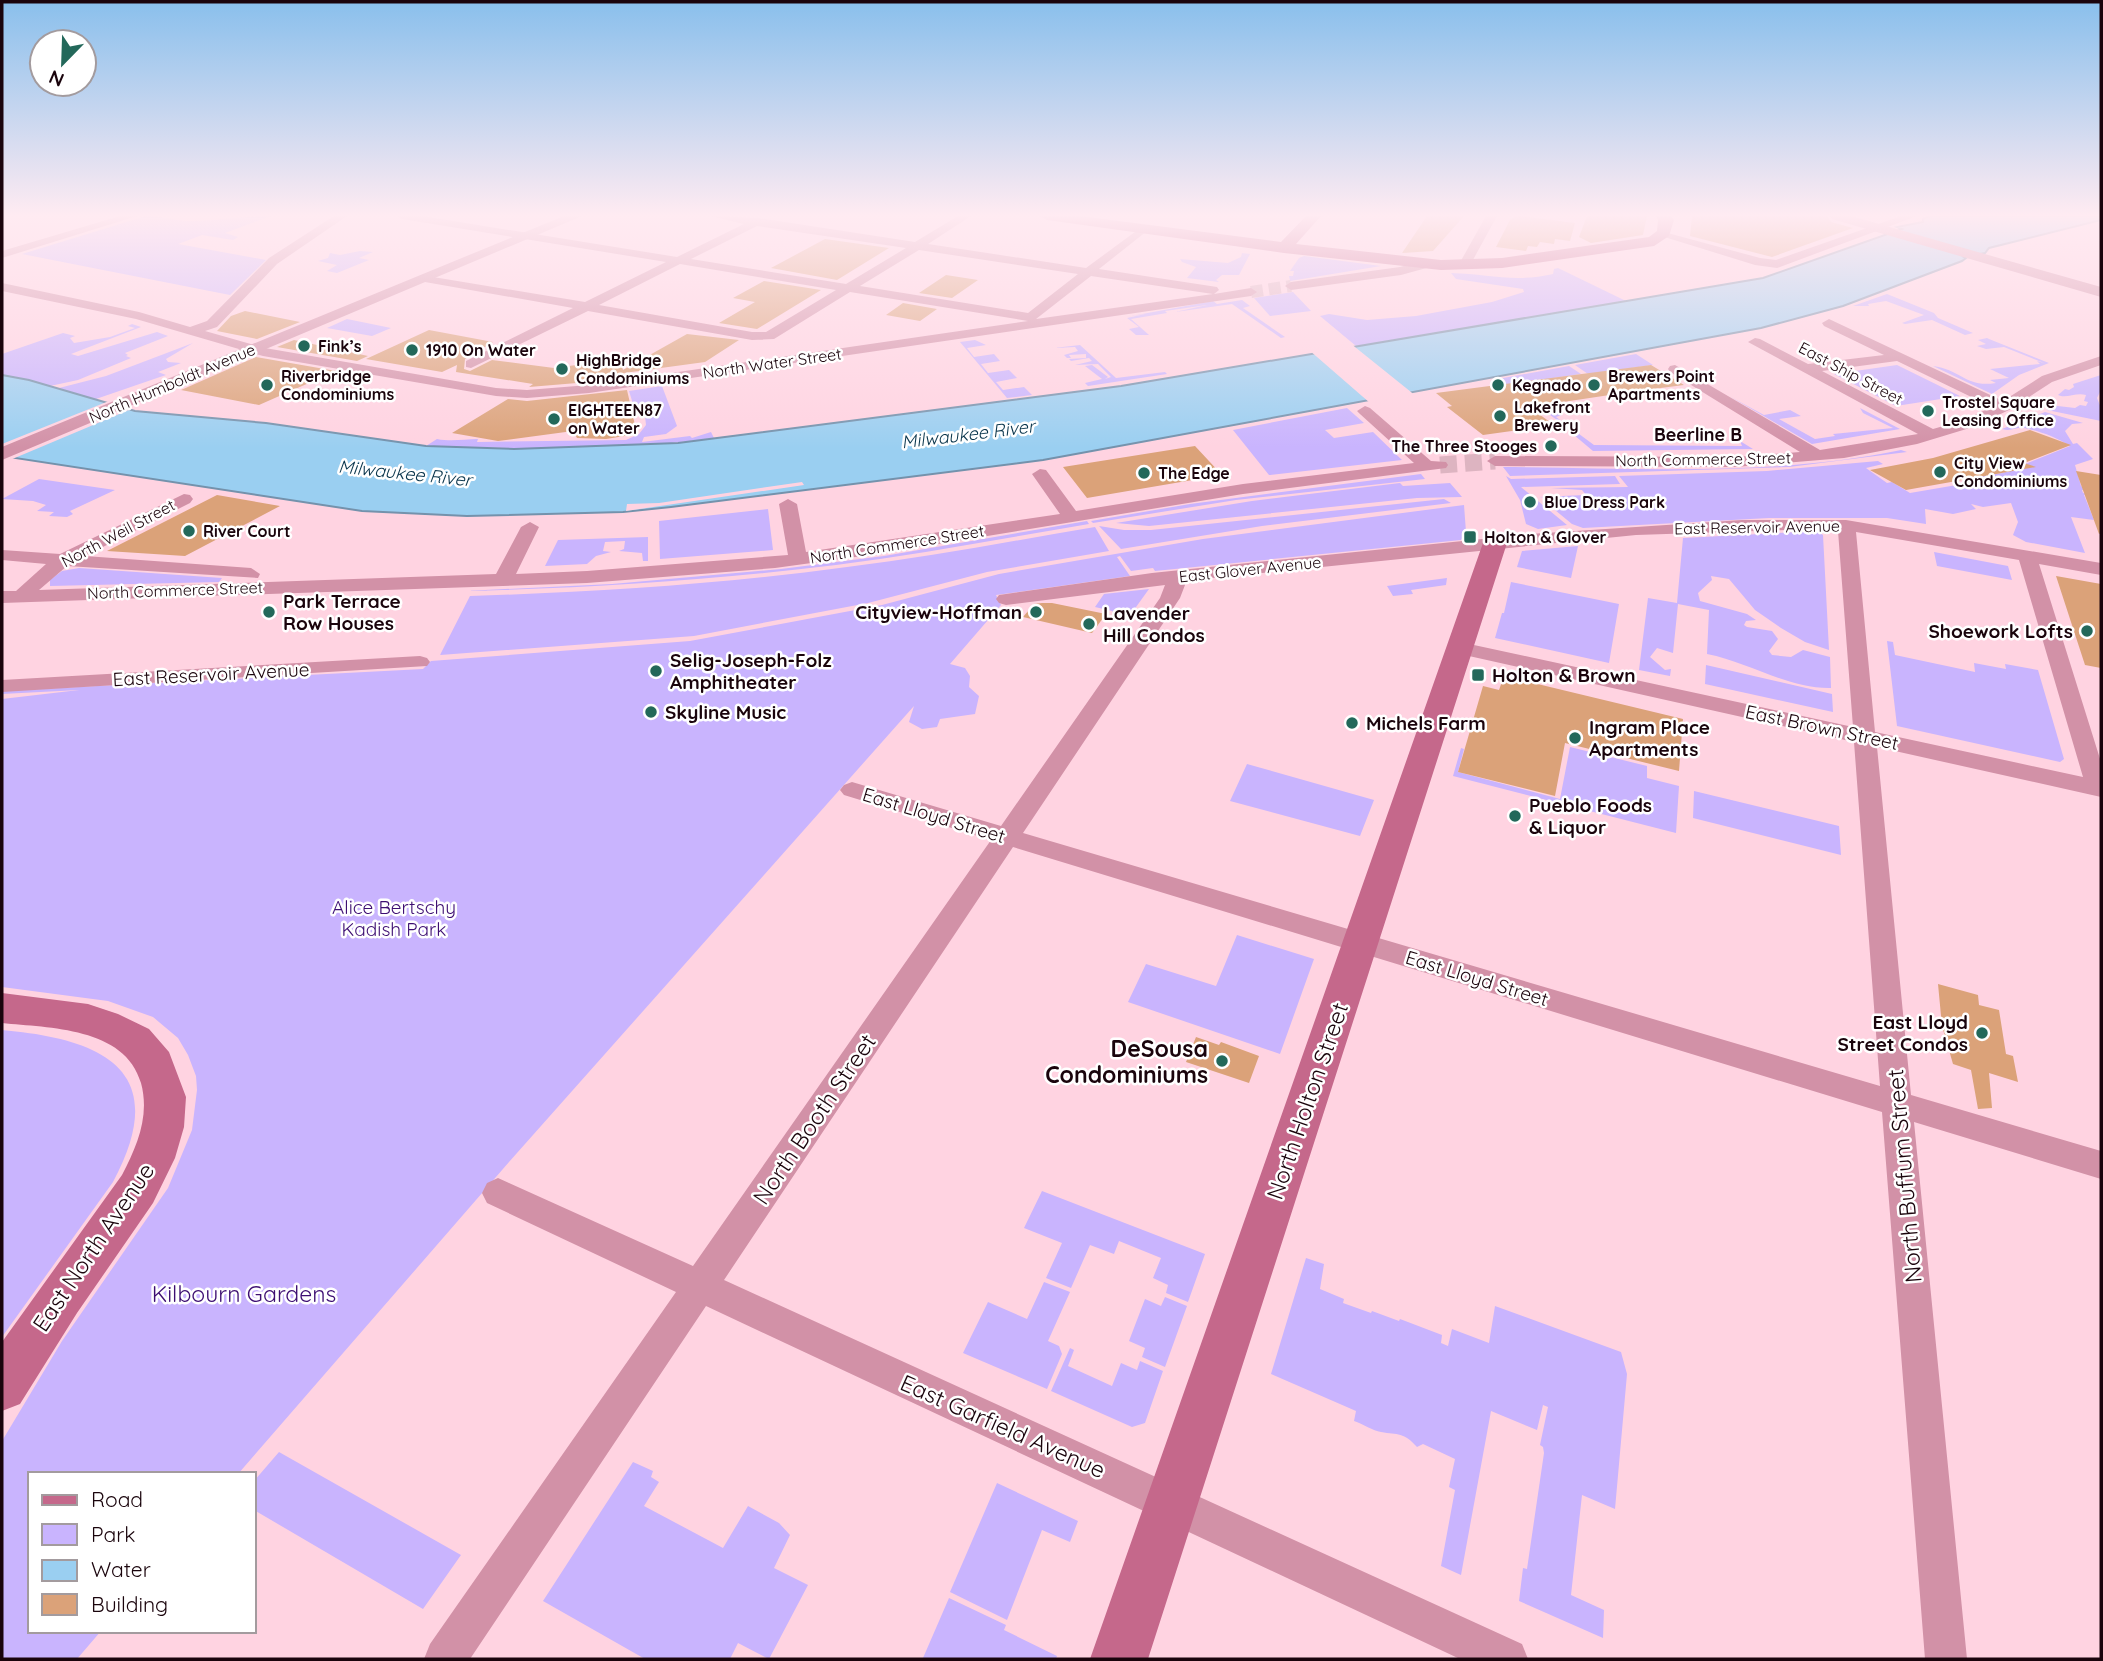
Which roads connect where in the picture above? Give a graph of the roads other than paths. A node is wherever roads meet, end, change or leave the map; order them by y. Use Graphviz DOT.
graph roads {
  1 [pos="33,294"];
  2 [pos="242,294"];
  3 [pos="388,294"];
  4 [pos="513,294"];
  5 [pos="610,294"];
  6 [pos="840,294"];
  7 [pos="880,294"];
  8 [pos="1065,294"];
  9 [pos="1218,294"];
  10 [pos="1240,294"];
  11 [pos="1223,296"];
  12 [pos="584,306"];
  13 [pos="1033,321"];
  14 [pos="1829,323"];
  15 [pos="190,331"];
  16 [pos="1755,342"];
  17 [pos="252,350"];
  18 [pos="1897,357"];
  19 [pos="2101,360"];
  20 [pos="471,364"];
  21 [pos="1675,369"];
  22 [pos="1806,369"];
  23 [pos="2004,407"];
  24 [pos="1365,411"];
  25 [pos="1932,435"];
  26 [pos="2,454"];
  27 [pos="1817,455"];
  28 [pos="1495,461"];
  29 [pos="1040,474"];
  30 [pos="184,499"];
  31 [pos="788,504"];
  32 [pos="1071,516"];
  33 [pos="1846,525"];
  34 [pos="530,527"];
  35 [pos="1495,544"];
  36 [pos="2,555"];
  37 [pos="2027,556"];
  38 [pos="798,559"];
  39 [pos="62,560"];
  40 [pos="2101,569"];
  41 [pos="1172,577"];
  42 [pos="503,580"];
  43 [pos="349,584"];
  44 [pos="11,597"];
  45 [pos="1006,599"];
  46 [pos="1460,648"];
  47 [pos="421,662"];
  48 [pos="2,686"];
  49 [pos="1865,737"];
  50 [pos="2099,789"];
  51 [pos="852,790"];
  52 [pos="1008,837"];
  53 [pos="1361,943"];
  54 [pos="2,1009"];
  55 [pos="1898,1104"];
  56 [pos="2101,1166"];
  57 [pos="498,1194"];
  58 [pos="699,1286"];
  59 [pos="2,1385"];
  60 [pos="1171,1505"];
  61 [pos="445,1659"];
  62 [pos="1119,1659"];
  63 [pos="1507,1659"];
  64 [pos="1946,1659"];
  1 -- 15 [label="street, North Water Street"];
  2 -- 15 [label="street"];
  3 -- 17 [label="street, North Humboldt Avenue"];
  4 -- 12 [label="street"];
  5 -- 12 [label="street"];
  6 -- 12 [label="street"];
  7 -- 13 [label="street"];
  8 -- 13 [label="street"];
  9 -- 11 [label="street"];
  10 -- 11 [label="street, North Water Street"];
  11 -- 13 [label="street, North Water Street"];
  12 -- 20 [label="street"];
  13 -- 17 [label="street, North Water Street"];
  14 -- 18 [label="street"];
  15 -- 17 [label="street, North Water Street"];
  16 -- 22 [label="street, East Ship Street"];
  17 -- 26 [label="street, North Humboldt Avenue"];
  18 -- 22 [label="street"];
  18 -- 23 [label="street"];
  19 -- 23 [label="street, North Commerce Street"];
  21 -- 27 [label="street"];
  22 -- 25 [label="street, East Ship Street"];
  23 -- 25 [label="street, North Commerce Street"];
  24 -- 32 [label="street, North Commerce Street"];
  25 -- 27 [label="street, North Commerce Street"];
  27 -- 28 [label="street, North Commerce Street"];
  29 -- 32 [label="street"];
  30 -- 39 [label="street, North Weil Street"];
  31 -- 38 [label="street"];
  32 -- 38 [label="street, North Commerce Street"];
  33 -- 35 [label="street, East Reservoir Avenue"];
  33 -- 37 [label="street, East Reservoir Avenue"];
  33 -- 49 [label="street, North Buffum Street"];
  34 -- 42 [label="street"];
  35 -- 41 [label="street, East Glover Avenue"];
  35 -- 46 [label="main road, North Holton Street"];
  36 -- 39 [label="street, North Commerce Street"];
  37 -- 40 [label="street, East Reservoir Avenue"];
  37 -- 50 [label="street"];
  38 -- 42 [label="street, North Commerce Street"];
  39 -- 43 [label="street, North Commerce Street"];
  39 -- 44 [label="street, North Weil Street"];
  41 -- 45 [label="street, East Glover Avenue"];
  41 -- 52 [label="street, North Booth Street"];
  42 -- 43 [label="street, North Commerce Street"];
  43 -- 44 [label="street, North Commerce Street"];
  46 -- 49 [label="street, East Brown Street"];
  46 -- 53 [label="main road, North Holton Street"];
  47 -- 48 [label="street, East Reservoir Avenue"];
  49 -- 50 [label="street, East Brown Street"];
  49 -- 55 [label="street, North Buffum Street"];
  51 -- 52 [label="street, East Lloyd Street"];
  52 -- 53 [label="street, East Lloyd Street"];
  52 -- 58 [label="street, North Booth Street"];
  53 -- 55 [label="street, East Lloyd Street"];
  53 -- 60 [label="main road, North Holton Street"];
  54 -- 59 [label="main road, East North Avenue"];
  55 -- 56 [label="street, East Lloyd Street"];
  55 -- 64 [label="street, North Buffum Street"];
  57 -- 58 [label="street, East Garfield Avenue"];
  58 -- 60 [label="street, East Garfield Avenue"];
  58 -- 61 [label="street, North Booth Street"];
  60 -- 62 [label="main road, North Holton Street"];
  60 -- 63 [label="street, East Garfield Avenue"];
}
